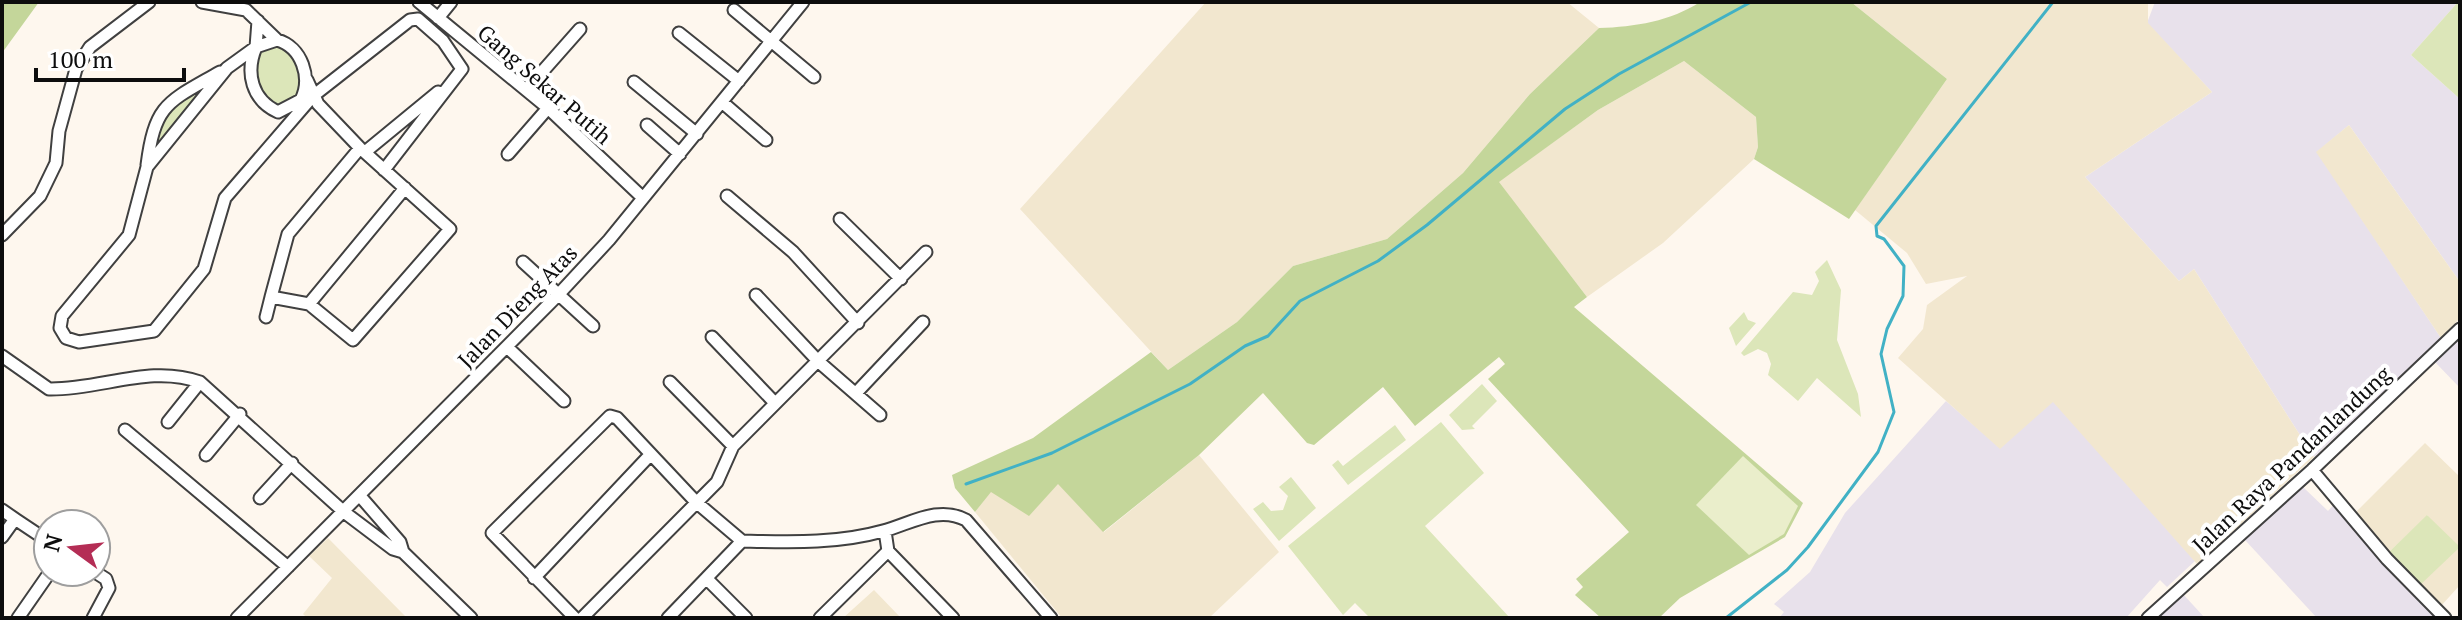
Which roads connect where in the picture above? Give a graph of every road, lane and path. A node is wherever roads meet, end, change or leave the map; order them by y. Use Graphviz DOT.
graph roads {
  1 [pos="149,2"];
  2 [pos="202,2"];
  3 [pos="419,2"];
  4 [pos="451,2"];
  5 [pos="803,2"];
  6 [pos="734,10"];
  7 [pos="438,18"];
  8 [pos="258,21"];
  9 [pos="580,29"];
  10 [pos="679,33"];
  11 [pos="277,40"];
  12 [pos="770,42"];
  13 [pos="256,47"];
  14 [pos="229,66"];
  15 [pos="251,74"];
  16 [pos="457,76"];
  17 [pos="814,77"];
  18 [pos="307,80"];
  19 [pos="739,81"];
  20 [pos="634,82"];
  21 [pos="527,89"];
  22 [pos="722,102"];
  23 [pos="308,103"];
  24 [pos="548,108"];
  25 [pos="278,112"];
  26 [pos="647,125"];
  27 [pos="286,126"];
  28 [pos="697,134"];
  29 [pos="766,140"];
  30 [pos="362,150"];
  31 [pos="508,154"];
  32 [pos="680,154"];
  33 [pos="147,167"];
  34 [pos="384,170"];
  35 [pos="405,188"];
  36 [pos="727,196"];
  37 [pos="643,198"];
  38 [pos="840,219"];
  39 [pos="2,235"];
  40 [pos="926,252"];
  41 [pos="523,262"];
  42 [pos="901,279"];
  43 [pos="558,295"];
  44 [pos="756,295"];
  45 [pos="271,297"];
  46 [pos="309,304"];
  47 [pos="266,317"];
  48 [pos="923,322"];
  49 [pos="858,323"];
  50 [pos="593,326"];
  51 [pos="2460,329"];
  52 [pos="712,337"];
  53 [pos="507,347"];
  54 [pos="2,356"];
  55 [pos="819,362"];
  56 [pos="200,382"];
  57 [pos="670,382"];
  58 [pos="857,392"];
  59 [pos="564,401"];
  60 [pos="775,403"];
  61 [pos="240,414"];
  62 [pos="880,415"];
  63 [pos="168,422"];
  64 [pos="125,430"];
  65 [pos="733,446"];
  66 [pos="206,455"];
  67 [pos="650,455"];
  68 [pos="292,463"];
  69 [pos="2312,470"];
  70 [pos="360,496"];
  71 [pos="260,498"];
  72 [pos="696,502"];
  73 [pos="2,510"];
  74 [pos="344,512"];
  75 [pos="378,516"];
  76 [pos="15,519"];
  77 [pos="367,529"];
  78 [pos="32,530"];
  79 [pos="885,531"];
  80 [pos="2,537"];
  81 [pos="742,541"];
  82 [pos="888,551"];
  83 [pos="403,552"];
  84 [pos="288,567"];
  85 [pos="534,578"];
  86 [pos="708,580"];
  87 [pos="39,588"];
  88 [pos="109,588"];
  89 [pos="18,618"];
  90 [pos="93,618"];
  91 [pos="237,618"];
  92 [pos="471,618"];
  93 [pos="575,618"];
  94 [pos="582,618"];
  95 [pos="668,618"];
  96 [pos="746,618"];
  97 [pos="820,618"];
  98 [pos="953,618"];
  99 [pos="1051,618"];
  100 [pos="2148,618"];
  101 [pos="2445,618"];
  1 -- 39 [label="street"];
  2 -- 8 [label="street"];
  3 -- 7 [label="street, Gang Sekar Putih"];
  4 -- 7 [label="street"];
  5 -- 12 [label="street, Jalan Dieng Atas"];
  6 -- 12 [label="street"];
  7 -- 21 [label="street, Gang Sekar Putih"];
  8 -- 11 [label="street"];
  8 -- 13 [label="street"];
  9 -- 21 [label="street"];
  10 -- 19 [label="street"];
  11 -- 13 [label="street"];
  11 -- 18 [label="street"];
  12 -- 17 [label="street"];
  12 -- 19 [label="street, Jalan Dieng Atas"];
  13 -- 14 [label="street"];
  13 -- 15 [label="street"];
  14 -- 15 [label="street"];
  14 -- 33 [label="street"];
  14 -- 33 [label="street"];
  15 -- 25 [label="street"];
  16 -- 23 [label="street"];
  16 -- 30 [label="street"];
  16 -- 34 [label="street"];
  18 -- 23 [label="street"];
  18 -- 23 [label="street"];
  19 -- 22 [label="street, Jalan Dieng Atas"];
  20 -- 28 [label="street"];
  21 -- 24 [label="street, Gang Sekar Putih"];
  22 -- 28 [label="street, Jalan Dieng Atas"];
  22 -- 29 [label="street"];
  23 -- 25 [label="street"];
  23 -- 27 [label="street"];
  23 -- 30 [label="street"];
  24 -- 31 [label="street"];
  24 -- 37 [label="street, Gang Sekar Putih"];
  25 -- 27 [label="street"];
  26 -- 32 [label="street"];
  27 -- 33 [label="street"];
  28 -- 32 [label="street, Jalan Dieng Atas"];
  30 -- 34 [label="street"];
  30 -- 45 [label="street"];
  32 -- 37 [label="street, Jalan Dieng Atas"];
  34 -- 35 [label="street"];
  35 -- 46 [label="street"];
  35 -- 46 [label="street"];
  36 -- 49 [label="street"];
  37 -- 43 [label="street, Jalan Dieng Atas"];
  38 -- 42 [label="street"];
  40 -- 42 [label="street"];
  41 -- 43 [label="street"];
  42 -- 49 [label="street"];
  43 -- 50 [label="street"];
  43 -- 53 [label="street, Jalan Dieng Atas"];
  44 -- 55 [label="street"];
  45 -- 46 [label="street"];
  45 -- 47 [label="street"];
  48 -- 58 [label="street"];
  49 -- 55 [label="street"];
  51 -- 69 [label="street, Jalan Raya Pandanlandung"];
  52 -- 60 [label="street"];
  53 -- 59 [label="street"];
  53 -- 70 [label="street, Jalan Dieng Atas"];
  54 -- 56 [label="street"];
  55 -- 58 [label="street"];
  55 -- 60 [label="street"];
  56 -- 61 [label="street"];
  56 -- 63 [label="street"];
  57 -- 65 [label="street"];
  58 -- 62 [label="street"];
  60 -- 65 [label="street"];
  61 -- 66 [label="street"];
  61 -- 68 [label="street"];
  64 -- 84 [label="street"];
  65 -- 72 [label="street"];
  67 -- 72 [label="street"];
  67 -- 85 [label="street"];
  67 -- 85 [label="street"];
  68 -- 71 [label="street"];
  68 -- 74 [label="street"];
  69 -- 100 [label="street, Jalan Raya Pandanlandung"];
  69 -- 101 [label="street"];
  70 -- 74 [label="street, Jalan Dieng Atas"];
  70 -- 75 [label="street"];
  72 -- 81 [label="street"];
  72 -- 94 [label="street"];
  73 -- 76 [label="street"];
  74 -- 77 [label="street"];
  74 -- 84 [label="street, Jalan Dieng Atas"];
  75 -- 77 [label="street"];
  75 -- 83 [label="street"];
  76 -- 78 [label="street"];
  76 -- 80 [label="street"];
  77 -- 83 [label="street"];
  79 -- 81 [label="street"];
  79 -- 82 [label="street"];
  79 -- 99 [label="street"];
  81 -- 86 [label="street"];
  82 -- 97 [label="street"];
  82 -- 98 [label="street"];
  83 -- 92 [label="street"];
  84 -- 91 [label="street, Jalan Dieng Atas"];
  85 -- 93 [label="street"];
  86 -- 95 [label="street"];
  86 -- 96 [label="street"];
  87 -- 89 [label="street"];
  88 -- 90 [label="street"];
}
